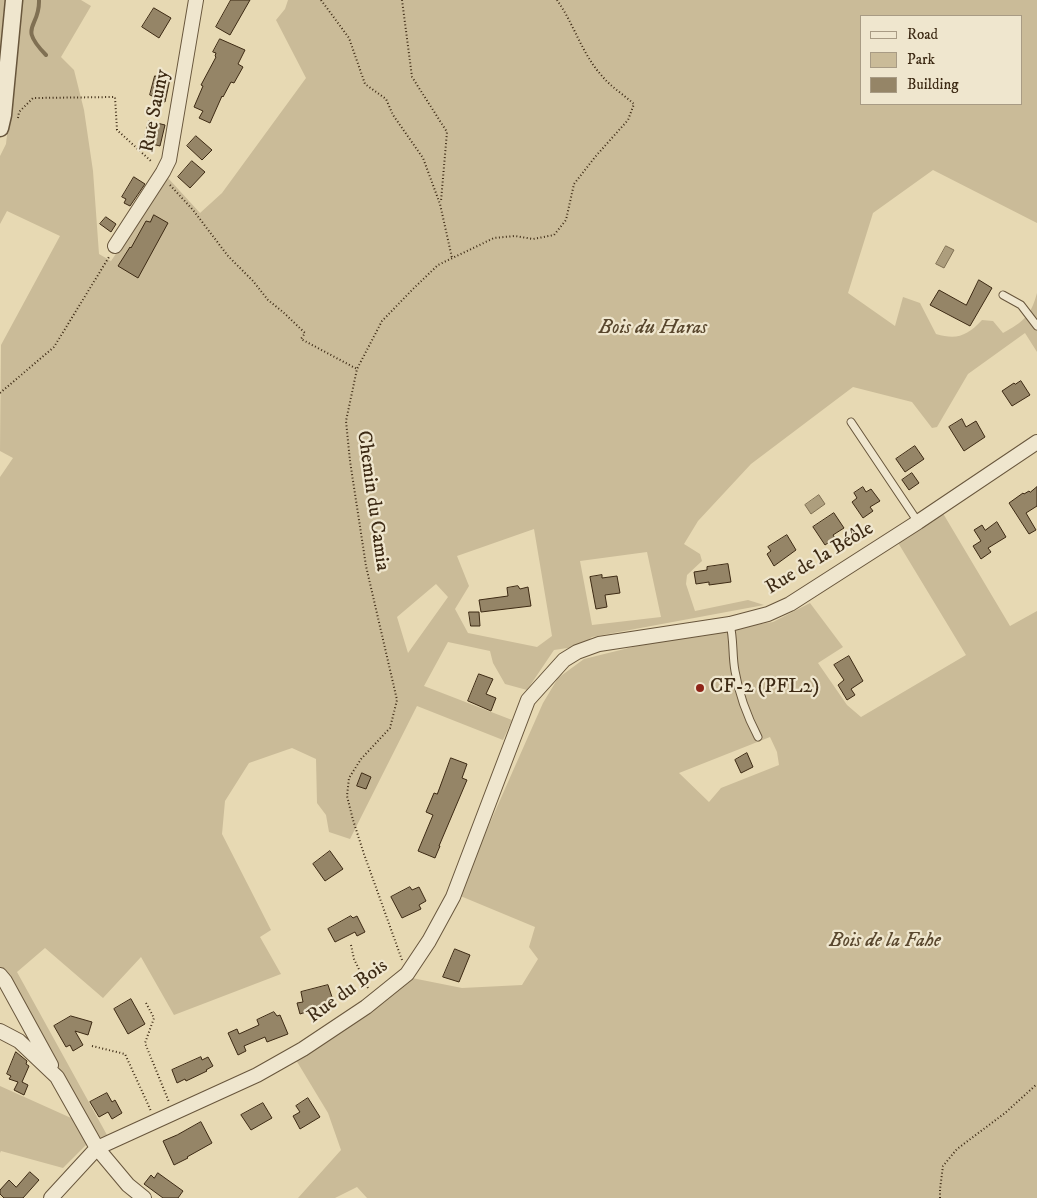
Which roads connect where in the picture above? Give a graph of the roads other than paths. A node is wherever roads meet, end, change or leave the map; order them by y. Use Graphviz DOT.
graph roads {
  1 [pos="14,0"];
  2 [pos="196,0"];
  3 [pos="0,128"];
  4 [pos="115,246"];
  5 [pos="1004,295"];
  6 [pos="1037,326"];
  7 [pos="851,422"];
  8 [pos="1037,442"];
  9 [pos="918,522"];
  10 [pos="730,624"];
  11 [pos="528,700"];
  12 [pos="758,738"];
  13 [pos="0,975"];
  14 [pos="0,1031"];
  15 [pos="57,1077"];
  16 [pos="97,1148"];
  17 [pos="51,1198"];
  18 [pos="144,1198"];
  1 -- 3 [label="street"];
  2 -- 4 [label="street, Rue Sauny"];
  5 -- 6 [label="lane"];
  7 -- 9 [label="lane"];
  8 -- 9 [label="street, Rue de la Béôle"];
  9 -- 10 [label="street, Rue de la Béôle"];
  10 -- 11 [label="street, Rue de la Béôle"];
  10 -- 12 [label="lane"];
  11 -- 16 [label="street, Rue du Bois"];
  13 -- 15 [label="street"];
  14 -- 15 [label="street"];
  15 -- 16 [label="street"];
  16 -- 17 [label="street"];
  16 -- 18 [label="street"];
}
